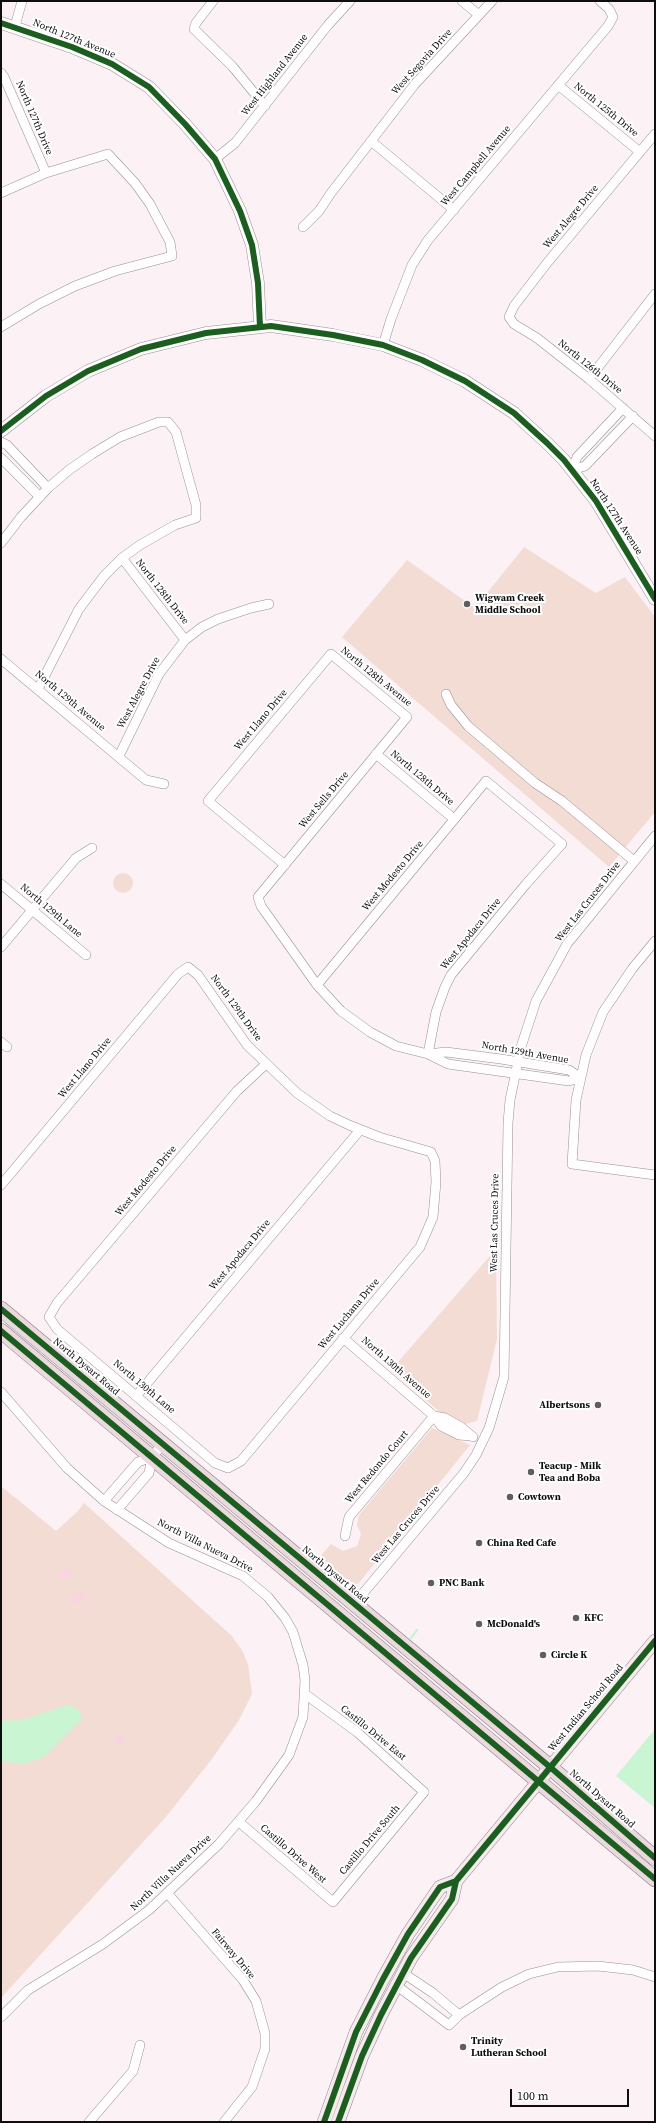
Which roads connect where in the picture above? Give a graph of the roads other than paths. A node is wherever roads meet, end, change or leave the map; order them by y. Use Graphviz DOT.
graph roads {
  1 [pos="22,1"];
  2 [pos="214,1"];
  3 [pos="350,1"];
  4 [pos="462,1"];
  5 [pos="492,1"];
  6 [pos="600,1"];
  7 [pos="479,16"];
  8 [pos="1,23"];
  9 [pos="15,26"];
  10 [pos="1,73"];
  11 [pos="558,84"];
  12 [pos="265,106"];
  13 [pos="655,134"];
  14 [pos="370,141"];
  15 [pos="640,152"];
  16 [pos="214,159"];
  17 [pos="46,173"];
  18 [pos="1,193"];
  19 [pos="454,210"];
  20 [pos="303,227"];
  21 [pos="655,294"];
  22 [pos="509,317"];
  23 [pos="260,326"];
  24 [pos="1,327"];
  25 [pos="383,345"];
  26 [pos="589,379"];
  27 [pos="622,408"];
  28 [pos="633,416"];
  29 [pos="1,431"];
  30 [pos="655,436"];
  31 [pos="1,442"];
  32 [pos="1,458"];
  33 [pos="572,470"];
  34 [pos="48,488"];
  35 [pos="40,497"];
  36 [pos="1,543"];
  37 [pos="122,558"];
  38 [pos="655,599"];
  39 [pos="269,604"];
  40 [pos="185,640"];
  41 [pos="330,654"];
  42 [pos="1,659"];
  43 [pos="38,689"];
  44 [pos="446,694"];
  45 [pos="408,717"];
  46 [pos="376,754"];
  47 [pos="119,756"];
  48 [pos="164,784"];
  49 [pos="454,819"];
  50 [pos="655,836"];
  51 [pos="562,844"];
  52 [pos="92,848"];
  53 [pos="634,861"];
  54 [pos="284,865"];
  55 [pos="1,884"];
  56 [pos="258,897"];
  57 [pos="32,910"];
  58 [pos="655,941"];
  59 [pos="1,948"];
  60 [pos="86,955"];
  61 [pos="188,968"];
  62 [pos="317,985"];
  63 [pos="428,1054"];
  64 [pos="517,1061"];
  65 [pos="266,1064"];
  66 [pos="515,1073"];
  67 [pos="581,1078"];
  68 [pos="360,1130"];
  69 [pos="431,1152"];
  70 [pos="655,1175"];
  71 [pos="1,1185"];
  72 [pos="1,1309"];
  73 [pos="49,1317"];
  74 [pos="1,1331"];
  75 [pos="343,1338"];
  76 [pos="1,1392"];
  77 [pos="136,1395"];
  78 [pos="434,1416"];
  79 [pos="483,1442"];
  80 [pos="163,1444"];
  81 [pos="152,1457"];
  82 [pos="228,1468"];
  83 [pos="104,1501"];
  84 [pos="117,1510"];
  85 [pos="345,1536"];
  86 [pos="354,1604"];
  87 [pos="343,1618"];
  88 [pos="655,1641"];
  89 [pos="305,1694"];
  90 [pos="550,1767"];
  91 [pos="538,1782"];
  92 [pos="424,1792"];
  93 [pos="239,1822"];
  94 [pos="655,1858"];
  95 [pos="655,1879"];
  96 [pos="456,1881"];
  97 [pos="168,1894"];
  98 [pos="333,1902"];
  99 [pos="403,1973"];
  100 [pos="655,1977"];
  101 [pos="396,1985"];
  102 [pos="459,2015"];
  103 [pos="1,2017"];
  104 [pos="140,2045"];
  105 [pos="89,2122"];
  106 [pos="224,2122"];
  107 [pos="324,2122"];
  108 [pos="338,2122"];
  1 -- 9 [label="street"];
  2 -- 12 [label="street"];
  3 -- 12 [label="street, West Highland Avenue"];
  4 -- 7 [label="street"];
  5 -- 7 [label="street, West Segovia Drive"];
  6 -- 11 [label="street, West Campbell Avenue"];
  7 -- 14 [label="street, West Segovia Drive"];
  8 -- 9 [label="street, North 127th Avenue"];
  9 -- 16 [label="street, North 127th Avenue"];
  10 -- 17 [label="street, North 127th Drive"];
  11 -- 15 [label="street, North 125th Drive"];
  11 -- 19 [label="street, West Campbell Avenue"];
  12 -- 16 [label="street, West Highland Avenue"];
  13 -- 15 [label="street, West Alegre Drive"];
  14 -- 19 [label="street"];
  14 -- 20 [label="street, West Segovia Drive"];
  15 -- 22 [label="street, West Alegre Drive"];
  16 -- 23 [label="street, North 127th Avenue"];
  17 -- 18 [label="street"];
  17 -- 24 [label="street"];
  19 -- 25 [label="street, West Campbell Avenue"];
  21 -- 26 [label="street"];
  22 -- 26 [label="street, North 126th Drive"];
  23 -- 25 [label="street, North 127th Avenue"];
  23 -- 29 [label="street, North 127th Avenue"];
  25 -- 33 [label="street, North 127th Avenue"];
  26 -- 27 [label="street, North 126th Drive"];
  27 -- 28 [label="street, North 126th Drive"];
  27 -- 33 [label="street"];
  28 -- 30 [label="street, North 126th Drive"];
  28 -- 33 [label="street"];
  31 -- 34 [label="street"];
  32 -- 35 [label="street"];
  33 -- 38 [label="street, North 127th Avenue"];
  34 -- 35 [label="street"];
  34 -- 37 [label="street"];
  35 -- 36 [label="street"];
  37 -- 40 [label="street, North 128th Drive"];
  37 -- 43 [label="street"];
  39 -- 40 [label="street, West Alegre Drive"];
  40 -- 47 [label="street, West Alegre Drive"];
  41 -- 45 [label="street, North 128th Avenue"];
  41 -- 54 [label="street, West Llano Drive"];
  42 -- 43 [label="street, North 129th Avenue"];
  43 -- 47 [label="street, North 129th Avenue"];
  44 -- 53 [label="street"];
  45 -- 46 [label="street, West Sells Drive"];
  46 -- 49 [label="street, North 128th Drive"];
  46 -- 54 [label="street, West Sells Drive"];
  47 -- 48 [label="street, North 129th Avenue"];
  49 -- 51 [label="street, West Modesto Drive"];
  49 -- 62 [label="street, West Modesto Drive"];
  50 -- 53 [label="street, West Las Cruces Drive"];
  51 -- 63 [label="street, West Apodaca Drive"];
  52 -- 57 [label="street"];
  53 -- 64 [label="street, West Las Cruces Drive"];
  54 -- 56 [label="street, West Sells Drive"];
  55 -- 57 [label="street, North 129th Lane"];
  56 -- 62 [label="street, North 129th Avenue"];
  57 -- 59 [label="street"];
  57 -- 60 [label="street, North 129th Lane"];
  58 -- 67 [label="street"];
  61 -- 65 [label="street, North 129th Drive"];
  61 -- 71 [label="street, West Llano Drive"];
  62 -- 63 [label="street, North 129th Avenue"];
  63 -- 64 [label="street, North 129th Avenue"];
  63 -- 66 [label="street, North 129th Avenue"];
  64 -- 66 [label="street, West Las Cruces Drive"];
  64 -- 67 [label="street, North 129th Avenue"];
  65 -- 68 [label="street, North 129th Drive"];
  65 -- 73 [label="street, West Modesto Drive"];
  66 -- 67 [label="street, North 129th Avenue"];
  66 -- 79 [label="street, West Las Cruces Drive"];
  67 -- 70 [label="street"];
  68 -- 69 [label="street, North 129th Drive"];
  68 -- 77 [label="street, West Apodaca Drive"];
  69 -- 75 [label="street, West Luchana Drive"];
  72 -- 80 [label="main road, North Dysart Road"];
  73 -- 77 [label="street, North 130th Lane"];
  74 -- 81 [label="main road"];
  75 -- 78 [label="street, North 130th Avenue"];
  75 -- 82 [label="street, West Luchana Drive"];
  76 -- 83 [label="street, North Villa Nueva Drive"];
  77 -- 82 [label="street, North 130th Lane"];
  78 -- 79 [label="street, North 130th Avenue"];
  78 -- 85 [label="street, West Redondo Court"];
  79 -- 86 [label="street, West Las Cruces Drive"];
  80 -- 81 [label="street"];
  80 -- 86 [label="main road, North Dysart Road"];
  81 -- 83 [label="street"];
  81 -- 84 [label="street"];
  81 -- 87 [label="main road"];
  83 -- 84 [label="street, North Villa Nueva Drive"];
  84 -- 89 [label="street, North Villa Nueva Drive"];
  86 -- 87 [label="main road"];
  86 -- 90 [label="main road, North Dysart Road"];
  87 -- 91 [label="main road"];
  88 -- 90 [label="main road, West Indian School Road"];
  89 -- 92 [label="street, Castillo Drive East"];
  89 -- 93 [label="street, North Villa Nueva Drive"];
  90 -- 91 [label="main road, West Indian School Road"];
  90 -- 94 [label="main road, North Dysart Road"];
  91 -- 95 [label="main road"];
  91 -- 96 [label="main road, West Indian School Road"];
  92 -- 98 [label="street, Castillo Drive South"];
  93 -- 97 [label="street, North Villa Nueva Drive"];
  93 -- 98 [label="street, Castillo Drive West"];
  96 -- 99 [label="main road, West Indian School Road"];
  96 -- 107 [label="main road, West Indian School Road"];
  97 -- 103 [label="street, North Villa Nueva Drive"];
  97 -- 106 [label="street, Fairway Drive"];
  99 -- 101 [label="main road, West Indian School Road"];
  99 -- 102 [label="street"];
  100 -- 102 [label="street"];
  101 -- 102 [label="street"];
  101 -- 108 [label="main road, West Indian School Road"];
  104 -- 105 [label="street"];
}
